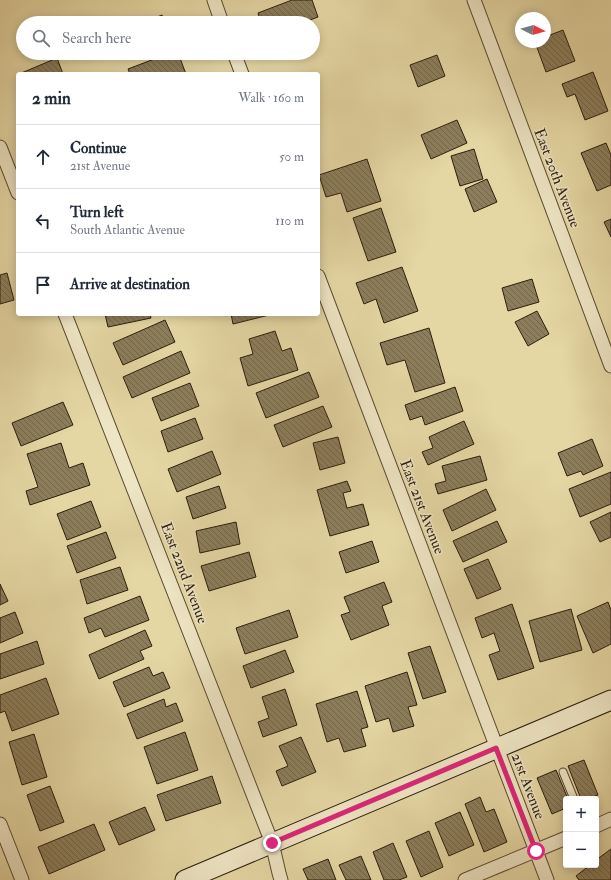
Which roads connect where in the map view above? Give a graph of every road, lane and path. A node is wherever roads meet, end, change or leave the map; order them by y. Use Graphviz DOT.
graph roads {
  1 [pos="214,0"];
  2 [pos="474,0"];
  3 [pos="220,16"];
  4 [pos="237,60"];
  5 [pos="241,72"];
  6 [pos="0,147"];
  7 [pos="16,188"];
  8 [pos="320,281"];
  9 [pos="66,316"];
  10 [pos="611,366"];
  11 [pos="611,700"];
  12 [pos="496,748"];
  13 [pos="563,772"];
  14 [pos="573,796"];
  15 [pos="611,819"];
  16 [pos="0,824"];
  17 [pos="599,825"];
  18 [pos="563,839"];
  19 [pos="272,843"];
  20 [pos="536,851"];
  21 [pos="18,879"];
  22 [pos="185,880"];
  23 [pos="282,880"];
  24 [pos="465,880"];
  25 [pos="547,880"];
  1 -- 3 [label="street"];
  2 -- 10 [label="street, East 20th Avenue"];
  4 -- 5 [label="street"];
  6 -- 7 [label="street"];
  8 -- 12 [label="street, East 21st Avenue"];
  9 -- 19 [label="street, East 22nd Avenue"];
  11 -- 12 [label="main road"];
  12 -- 19 [label="main road"];
  12 -- 20 [label="street, 21st Avenue"];
  13 -- 14 [label="lane"];
  15 -- 17 [label="street"];
  16 -- 21 [label="street"];
  18 -- 20 [label="street"];
  19 -- 22 [label="main road"];
  19 -- 23 [label="street, East 22nd Avenue"];
  20 -- 24 [label="street"];
  20 -- 25 [label="street, 21st Avenue"];
}
